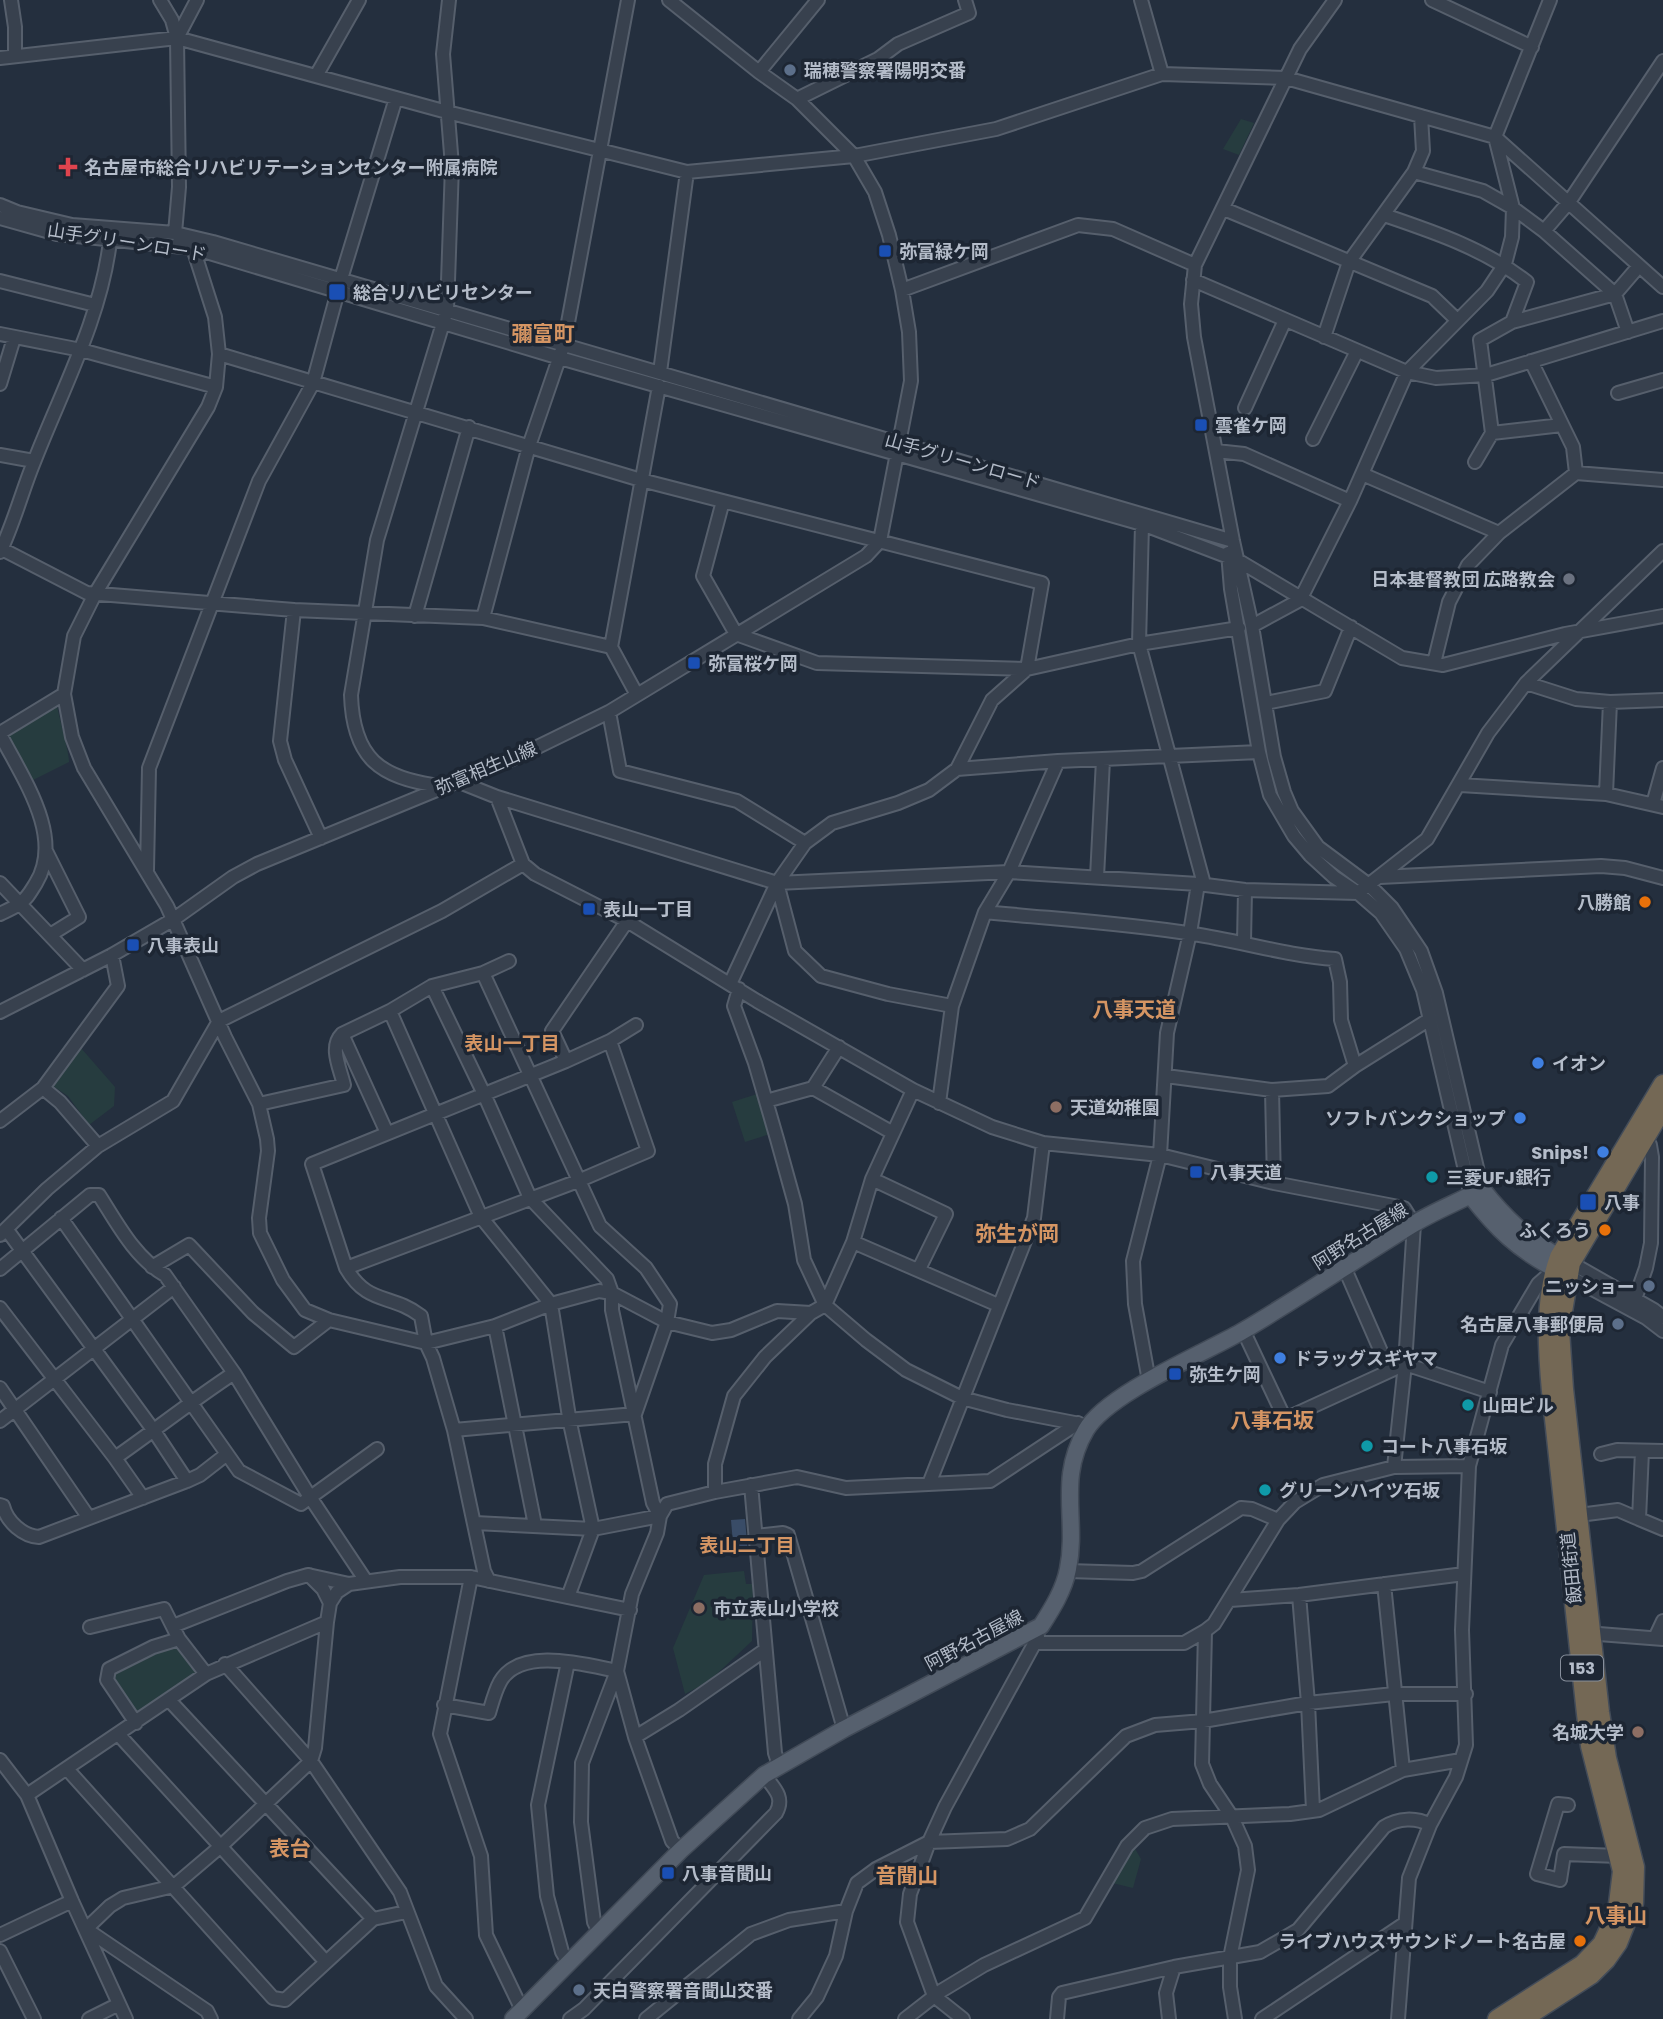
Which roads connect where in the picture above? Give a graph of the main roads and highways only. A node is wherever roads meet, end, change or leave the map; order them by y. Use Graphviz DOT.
graph roads {
  1 [pos="1663,1084"];
  2 [pos="1663,1108"];
  3 [pos="1563,1267"];
  4 [pos="1585,1633"];
  5 [pos="518,2015"];
  6 [pos="1497,2019"];
  7 [pos="1523,2019"];
  1 -- 3 [label="highway, 飯田街道 / 153"];
  2 -- 3 [label="highway, 飯田街道 / 153"];
  3 -- 4 [label="highway, 飯田街道 / 153"];
  3 -- 4 [label="highway, 飯田街道 / 153"];
  3 -- 5 [label="main road, 阿野名古屋線"];
  4 -- 6 [label="highway, 飯田街道 / 153"];
  4 -- 7 [label="highway, 飯田街道 / 153"];
}
